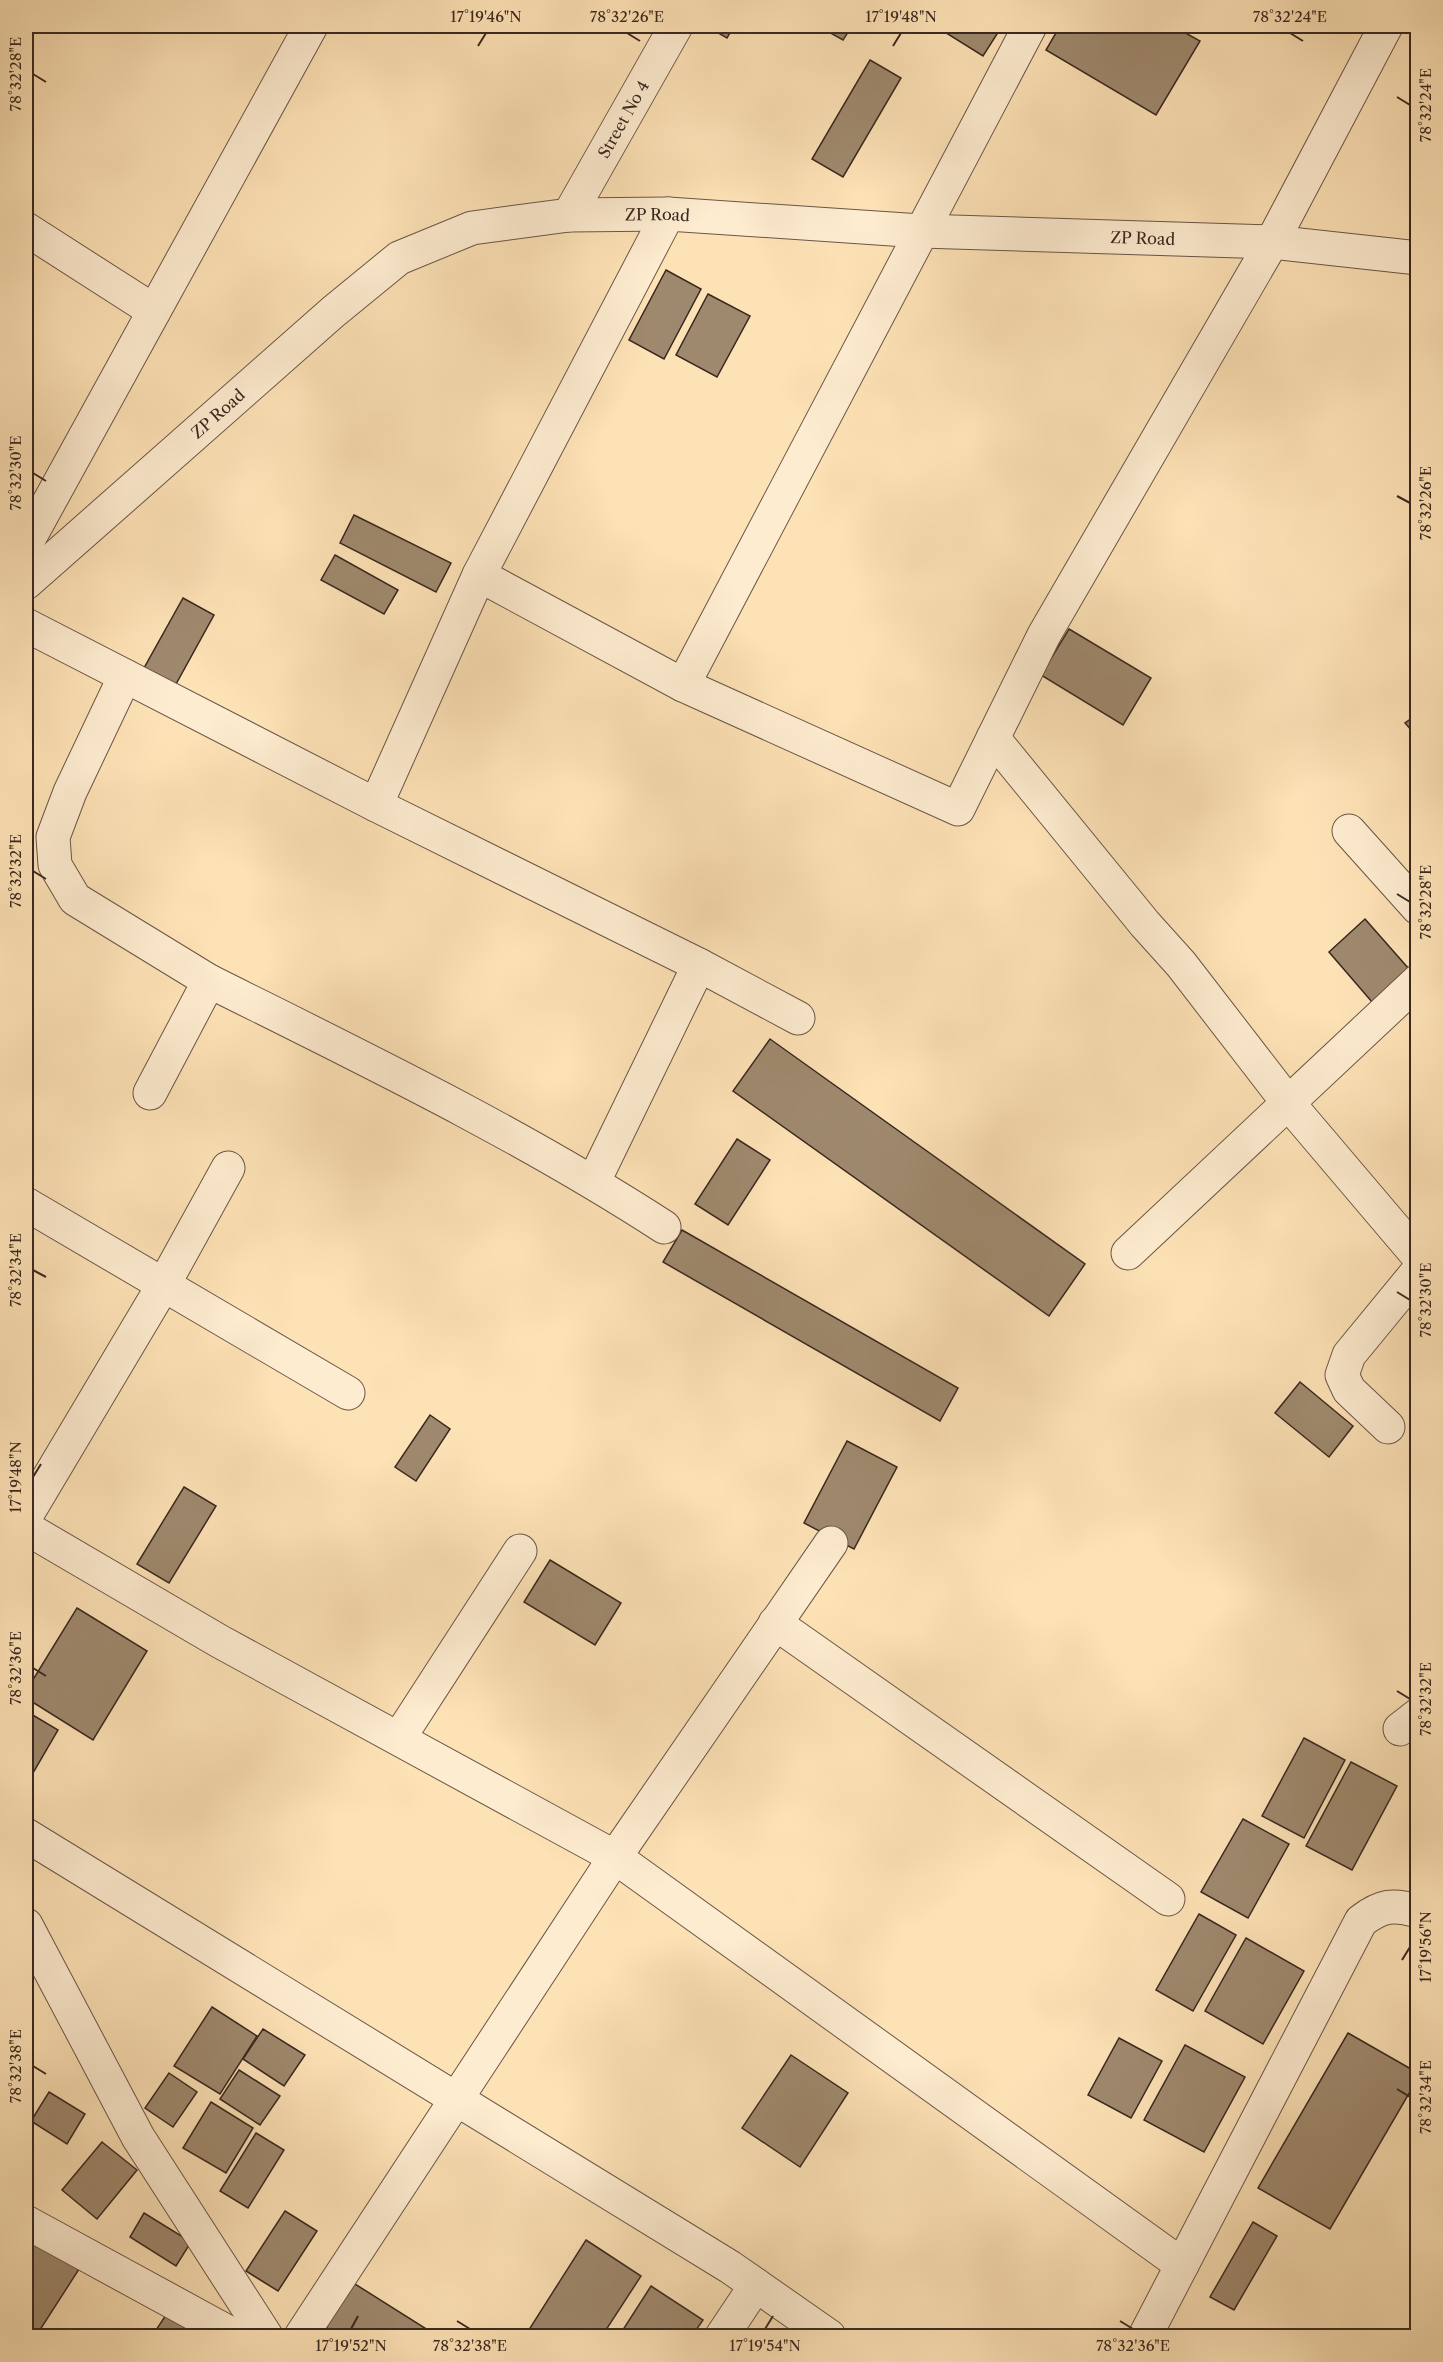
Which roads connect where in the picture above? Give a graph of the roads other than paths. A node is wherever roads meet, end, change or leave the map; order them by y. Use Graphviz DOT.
graph roads {
  1 [pos="311,26"];
  2 [pos="676,26"];
  3 [pos="1030,26"];
  4 [pos="1386,26"];
  5 [pos="668,214"];
  6 [pos="569,215"];
  7 [pos="26,229"];
  8 [pos="921,231"];
  9 [pos="1272,242"];
  10 [pos="1418,258"];
  11 [pos="154,311"];
  12 [pos="26,544"];
  13 [pos="479,575"];
  14 [pos="26,583"];
  15 [pos="26,625"];
  16 [pos="125,676"];
  17 [pos="683,685"];
  18 [pos="993,738"];
  19 [pos="376,805"];
  20 [pos="1349,831"];
  21 [pos="1418,908"];
  22 [pos="699,964"];
  23 [pos="209,981"];
  24 [pos="1418,981"];
  25 [pos="798,1018"];
  26 [pos="150,1093"];
  27 [pos="1289,1104"];
  28 [pos="228,1168"];
  29 [pos="594,1181"];
  30 [pos="26,1204"];
  31 [pos="664,1227"];
  32 [pos="1128,1253"];
  33 [pos="1418,1256"];
  34 [pos="1418,1271"];
  35 [pos="164,1284"];
  36 [pos="348,1393"];
  37 [pos="1388,1427"];
  38 [pos="26,1516"];
  39 [pos="26,1528"];
  40 [pos="831,1542"];
  41 [pos="520,1551"];
  42 [pos="775,1623"];
  43 [pos="399,1738"];
  44 [pos="26,1835"];
  45 [pos="615,1857"];
  46 [pos="1168,1899"];
  47 [pos="1418,1911"];
  48 [pos="26,1925"];
  49 [pos="455,2099"];
  50 [pos="26,2222"];
  51 [pos="1182,2265"];
  52 [pos="756,2285"];
  53 [pos="235,2337"];
  54 [pos="266,2337"];
  55 [pos="301,2337"];
  56 [pos="722,2337"];
  57 [pos="829,2337"];
  58 [pos="1145,2337"];
  1 -- 11 [label="street"];
  2 -- 6 [label="street, Street No 4"];
  3 -- 8 [label="street"];
  4 -- 9 [label="street"];
  5 -- 6 [label="street, ZP Road"];
  5 -- 8 [label="street, ZP Road"];
  5 -- 13 [label="street"];
  6 -- 14 [label="street, ZP Road"];
  7 -- 11 [label="street"];
  8 -- 9 [label="street, ZP Road"];
  8 -- 17 [label="street"];
  9 -- 10 [label="street, ZP Road"];
  9 -- 18 [label="street"];
  11 -- 12 [label="street"];
  13 -- 17 [label="street"];
  13 -- 19 [label="street"];
  15 -- 16 [label="street"];
  16 -- 19 [label="street"];
  16 -- 23 [label="street"];
  17 -- 18 [label="street"];
  18 -- 27 [label="street"];
  19 -- 22 [label="street"];
  20 -- 21 [label="street"];
  22 -- 25 [label="street"];
  22 -- 29 [label="street"];
  23 -- 26 [label="street"];
  23 -- 29 [label="street"];
  24 -- 27 [label="street"];
  27 -- 32 [label="street"];
  27 -- 33 [label="street"];
  28 -- 35 [label="street"];
  29 -- 31 [label="street"];
  30 -- 35 [label="street"];
  34 -- 37 [label="street"];
  35 -- 36 [label="street"];
  35 -- 38 [label="street"];
  39 -- 43 [label="street"];
  40 -- 42 [label="street"];
  41 -- 43 [label="street"];
  42 -- 45 [label="street"];
  42 -- 46 [label="street"];
  43 -- 45 [label="street"];
  44 -- 49 [label="street"];
  45 -- 49 [label="street"];
  45 -- 51 [label="street"];
  47 -- 51 [label="street"];
  48 -- 54 [label="street"];
  49 -- 52 [label="street"];
  49 -- 55 [label="street"];
  50 -- 53 [label="street"];
  51 -- 58 [label="street"];
  52 -- 56 [label="street"];
  52 -- 57 [label="street"];
}
